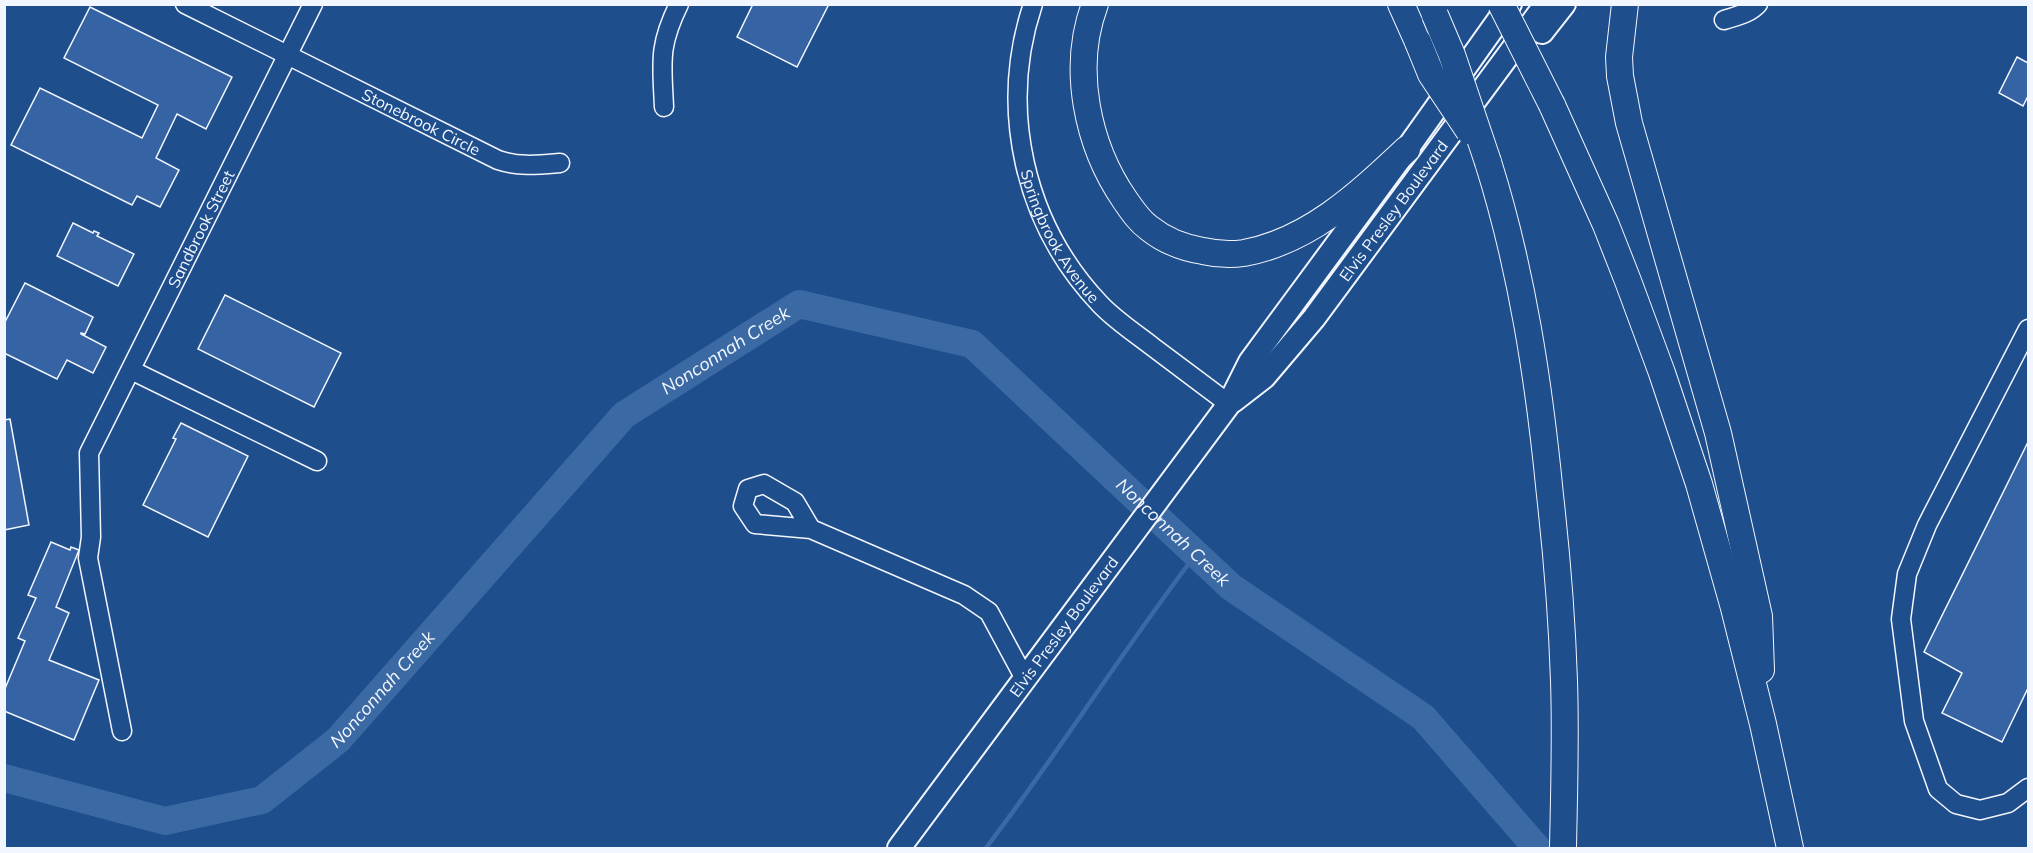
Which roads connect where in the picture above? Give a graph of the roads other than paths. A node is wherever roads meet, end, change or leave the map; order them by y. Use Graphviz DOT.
graph roads {
  1 [pos="185,4"];
  2 [pos="313,4"];
  3 [pos="679,4"];
  4 [pos="1033,4"];
  5 [pos="1095,4"];
  6 [pos="1401,4"];
  7 [pos="1501,4"];
  8 [pos="1510,4"];
  9 [pos="1546,4"];
  10 [pos="1564,4"];
  11 [pos="1611,4"];
  12 [pos="1625,4"];
  13 [pos="1758,4"];
  14 [pos="1433,10"];
  15 [pos="1724,20"];
  16 [pos="287,57"];
  17 [pos="1619,57"];
  18 [pos="1496,73"];
  19 [pos="664,107"];
  20 [pos="1407,149"];
  21 [pos="560,163"];
  22 [pos="1492,173"];
  23 [pos="2028,329"];
  24 [pos="130,370"];
  25 [pos="1229,404"];
  26 [pos="317,461"];
  27 [pos="811,529"];
  28 [pos="1025,679"];
  29 [pos="1764,724"];
  30 [pos="122,731"];
  31 [pos="2028,788"];
  32 [pos="899,849"];
  33 [pos="1563,849"];
  34 [pos="1791,849"];
  1 -- 16 [label="street, Stonebrook Circle"];
  2 -- 16 [label="street, Sandbrook Street"];
  3 -- 19 [label="street"];
  4 -- 25 [label="street, Springbrook Avenue"];
  5 -- 20 [label="highway"];
  6 -- 22 [label="highway, bridge"];
  7 -- 29 [label="highway, bridge"];
  8 -- 20 [label="main road, Elvis Presley Boulevard"];
  9 -- 18 [label="main road, Elvis Presley Boulevard"];
  10 -- 18 [label="main road"];
  11 -- 17 [label="highway"];
  12 -- 17 [label="highway"];
  13 -- 15 [label="street"];
  14 -- 22 [label="highway, bridge"];
  16 -- 21 [label="street, Stonebrook Circle"];
  16 -- 24 [label="street, Sandbrook Street"];
  17 -- 29 [label="highway"];
  18 -- 25 [label="main road, Elvis Presley Boulevard"];
  20 -- 25 [label="main road, Elvis Presley Boulevard"];
  22 -- 33 [label="highway"];
  23 -- 31 [label="street"];
  24 -- 26 [label="street"];
  24 -- 30 [label="street, Sandbrook Street"];
  25 -- 28 [label="main road, Elvis Presley Boulevard"];
  27 -- 28 [label="street"];
  28 -- 32 [label="main road, Elvis Presley Boulevard"];
  29 -- 34 [label="highway"];
}
